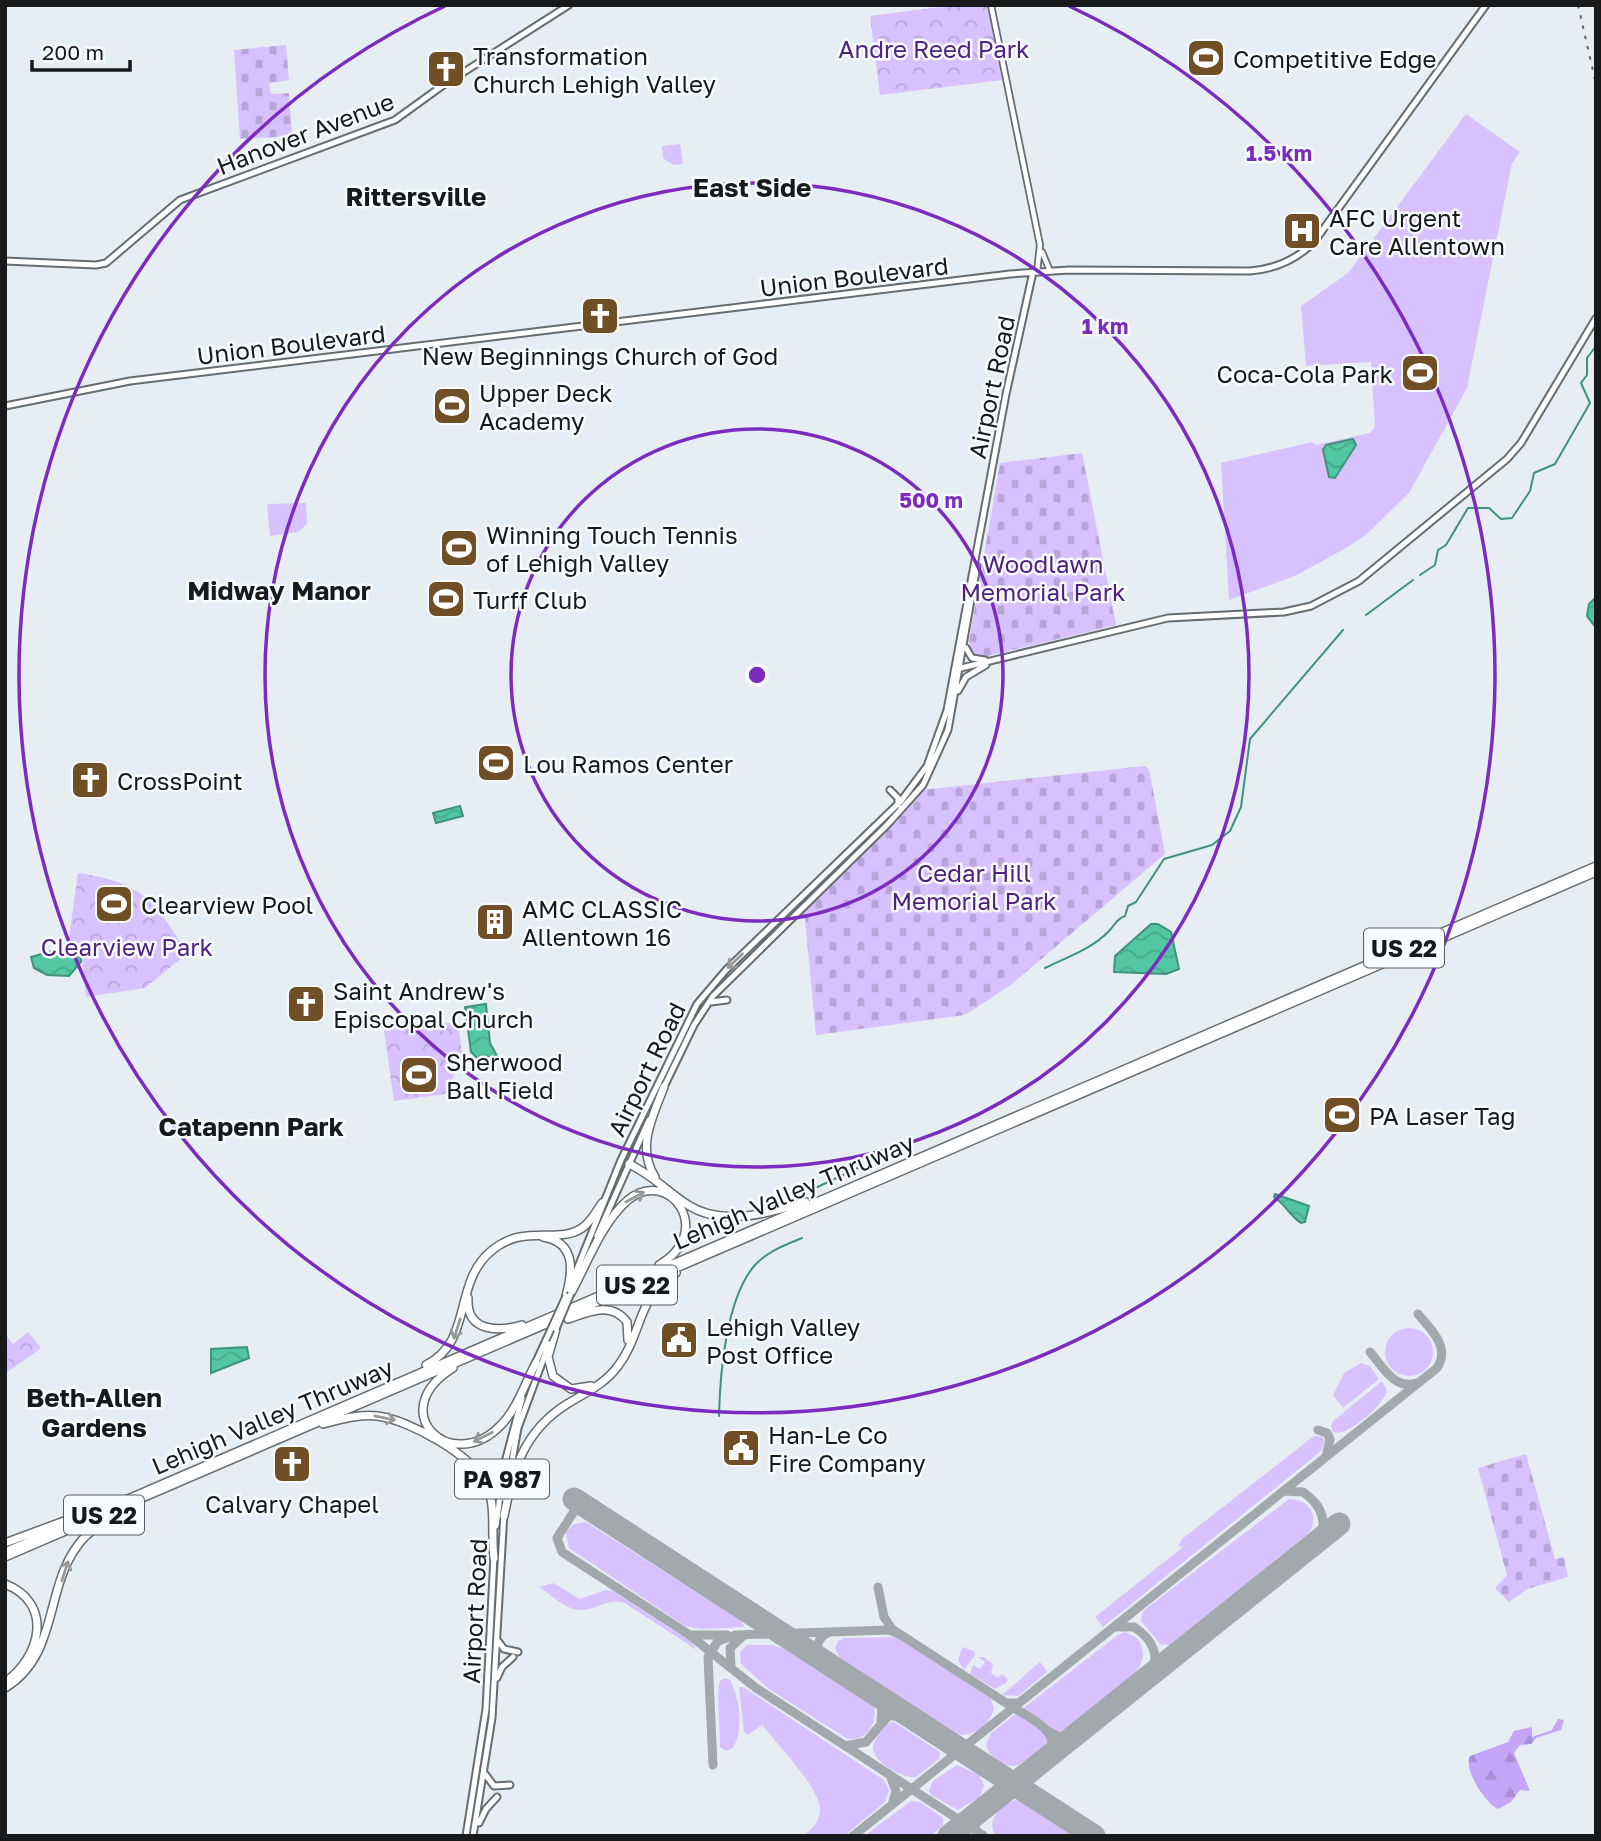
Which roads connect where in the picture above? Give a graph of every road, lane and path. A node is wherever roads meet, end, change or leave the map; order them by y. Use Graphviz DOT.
graph roads {
  1 [pos="569,5"];
  2 [pos="991,5"];
  3 [pos="1486,5"];
  4 [pos="1040,245"];
  5 [pos="5,261"];
  6 [pos="1050,271"];
  7 [pos="1035,272"];
  8 [pos="1596,318"];
  9 [pos="5,406"];
  10 [pos="964,643"];
  11 [pos="995,660"];
  12 [pos="957,669"];
  13 [pos="956,695"];
  14 [pos="890,790"];
  15 [pos="898,805"];
  16 [pos="1596,866"];
  17 [pos="1596,872"];
  18 [pos="727,1000"];
  19 [pos="708,1003"];
  20 [pos="1214,1034"];
  21 [pos="1198,1040"];
  22 [pos="664,1087"];
  23 [pos="629,1164"];
  24 [pos="662,1186"];
  25 [pos="840,1192"];
  26 [pos="602,1203"];
  27 [pos="748,1237"];
  28 [pos="618,1287"];
  29 [pos="569,1294"];
  30 [pos="553,1315"];
  31 [pos="524,1334"];
  32 [pos="551,1336"];
  33 [pos="480,1353"];
  34 [pos="536,1363"];
  35 [pos="313,1419"];
  36 [pos="295,1432"];
  37 [pos="204,1472"];
  38 [pos="117,1503"];
  39 [pos="503,1516"];
  40 [pos="5,1543"];
  41 [pos="5,1552"];
  42 [pos="5,1557"];
  43 [pos="494,1558"];
  44 [pos="5,1584"];
  45 [pos="497,1638"];
  46 [pos="5,1682"];
  47 [pos="494,1685"];
  48 [pos="5,1688"];
  49 [pos="485,1772"];
  50 [pos="510,1786"];
  51 [pos="498,1797"];
  52 [pos="466,1836"];
  53 [pos="473,1836"];
  1 -- 5 [label="main road, Hanover Avenue"];
  2 -- 4 [label="main road"];
  3 -- 6 [label="main road, Union Boulevard"];
  4 -- 6 [label="main road"];
  4 -- 7 [label="main road"];
  6 -- 7 [label="main road, Union Boulevard"];
  7 -- 9 [label="main road, Union Boulevard"];
  7 -- 10 [label="main road, Airport Road"];
  7 -- 12 [label="main road, Airport Road"];
  8 -- 11 [label="main road"];
  10 -- 11 [label="main road"];
  10 -- 12 [label="main road, Airport Road"];
  11 -- 12 [label="main road"];
  11 -- 13 [label="main road"];
  12 -- 13 [label="main road, Airport Road"];
  12 -- 15 [label="main road, Airport Road"];
  13 -- 19 [label="main road, Airport Road"];
  14 -- 15 [label="main road"];
  15 -- 26 [label="main road, Airport Road, one-way"];
  16 -- 20 [label="highway, Lehigh Valley Thruway / US 22"];
  17 -- 20 [label="highway, Lehigh Valley Thruway / US 22"];
  18 -- 19 [label="main road"];
  19 -- 22 [label="main road, Airport Road"];
  20 -- 21 [label="highway, Lehigh Valley Thruway / US 22"];
  21 -- 25 [label="highway, Lehigh Valley Thruway / US 22"];
  21 -- 27 [label="highway, Lehigh Valley Thruway / US 22"];
  22 -- 23 [label="main road, Airport Road"];
  22 -- 24 [label="highway"];
  23 -- 24 [label="highway"];
  23 -- 29 [label="main road, Airport Road"];
  24 -- 25 [label="highway"];
  25 -- 28 [label="highway, Lehigh Valley Thruway / US 22"];
  26 -- 29 [label="main road, Airport Road"];
  26 -- 35 [label="highway, one-way"];
  27 -- 31 [label="highway, Lehigh Valley Thruway / US 22"];
  27 -- 39 [label="highway"];
  29 -- 28 [label="highway, one-way"];
  28 -- 30 [label="highway, Lehigh Valley Thruway / US 22"];
  29 -- 30 [label="highway"];
  29 -- 32 [label="main road, Airport Road / PA 987, bridge"];
  29 -- 32 [label="main road, Airport Road / PA 987, bridge"];
  30 -- 35 [label="highway, Lehigh Valley Thruway / US 22"];
  31 -- 32 [label="highway"];
  31 -- 33 [label="highway, Lehigh Valley Thruway / US 22"];
  32 -- 34 [label="main road, Airport Road / PA 987"];
  32 -- 39 [label="main road, Airport Road / PA 987"];
  34 -- 33 [label="highway, one-way"];
  33 -- 36 [label="highway, Lehigh Valley Thruway / US 22"];
  34 -- 43 [label="main road, Airport Road / PA 987"];
  35 -- 38 [label="highway, Lehigh Valley Thruway / US 22"];
  36 -- 37 [label="highway, Lehigh Valley Thruway / US 22"];
  36 -- 43 [label="highway, one-way"];
  37 -- 42 [label="highway, Lehigh Valley Thruway / US 22"];
  48 -- 37 [label="highway, one-way"];
  38 -- 40 [label="highway"];
  38 -- 41 [label="highway, Lehigh Valley Thruway / US 22"];
  39 -- 45 [label="main road, Airport Road / PA 987"];
  43 -- 52 [label="main road, Airport Road / PA 987"];
  44 -- 46 [label="highway"];
  45 -- 47 [label="main road, Airport Road / PA 987"];
  45 -- 47 [label="main road"];
  47 -- 49 [label="main road, Airport Road / PA 987"];
  49 -- 50 [label="main road"];
  49 -- 53 [label="main road, Airport Road / PA 987"];
  51 -- 53 [label="main road"];
}
